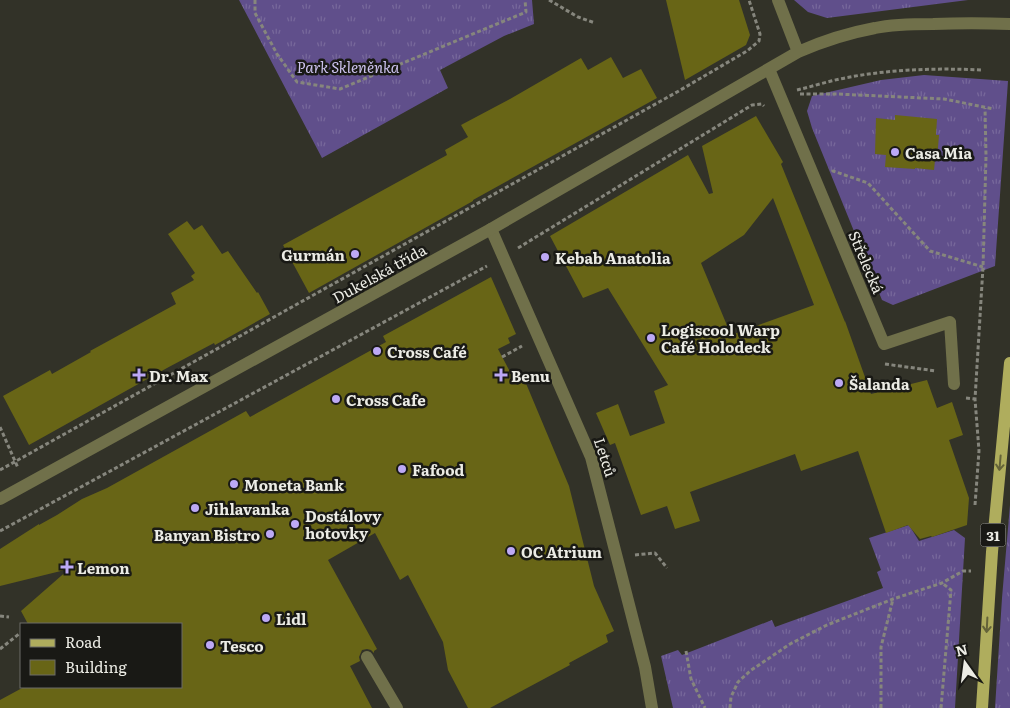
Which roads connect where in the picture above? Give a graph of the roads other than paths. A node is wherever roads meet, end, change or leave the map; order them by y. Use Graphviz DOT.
graph roads {
  1 [pos="778,0"];
  2 [pos="1010,24"];
  3 [pos="798,52"];
  4 [pos="769,69"];
  5 [pos="491,229"];
  6 [pos="1010,363"];
  7 [pos="954,384"];
  8 [pos="0,499"];
  9 [pos="367,657"];
  10 [pos="397,708"];
  11 [pos="652,708"];
  12 [pos="982,708"];
  1 -- 3 [label="street"];
  2 -- 3 [label="street, Dukelská třída"];
  3 -- 4 [label="street, Dukelská třída"];
  4 -- 5 [label="street, Dukelská třída"];
  4 -- 7 [label="street, Střelecká"];
  5 -- 8 [label="street, Dukelská třída"];
  5 -- 11 [label="street, Letců"];
  6 -- 12 [label="main road, 31, one-way"];
  9 -- 10 [label="street"];
}
